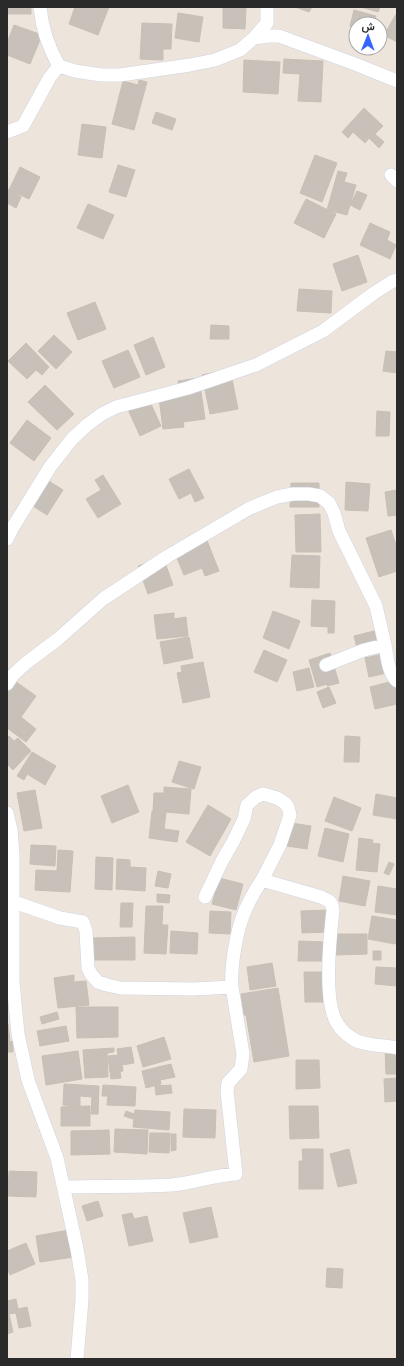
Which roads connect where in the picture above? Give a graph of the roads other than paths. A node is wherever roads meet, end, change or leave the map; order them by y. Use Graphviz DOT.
graph roads {
  1 [pos="40,7"];
  2 [pos="267,7"];
  3 [pos="254,38"];
  4 [pos="59,66"];
  5 [pos="397,81"];
  6 [pos="7,132"];
  7 [pos="397,280"];
  8 [pos="7,539"];
  9 [pos="386,645"];
  10 [pos="326,665"];
  11 [pos="397,681"];
  12 [pos="7,684"];
  13 [pos="7,813"];
  14 [pos="262,880"];
  15 [pos="205,897"];
  16 [pos="14,902"];
  17 [pos="232,987"];
  18 [pos="397,1048"];
  19 [pos="64,1187"];
  20 [pos="78,1359"];
  1 -- 4 [label="street"];
  2 -- 3 [label="street"];
  3 -- 4 [label="street"];
  3 -- 5 [label="street"];
  4 -- 6 [label="street"];
  7 -- 8 [label="street"];
  9 -- 10 [label="street"];
  9 -- 11 [label="street"];
  9 -- 12 [label="street"];
  13 -- 16 [label="street"];
  14 -- 15 [label="street"];
  14 -- 17 [label="street"];
  14 -- 18 [label="street"];
  16 -- 17 [label="street"];
  16 -- 19 [label="street"];
  17 -- 19 [label="street"];
  19 -- 20 [label="street"];
}
